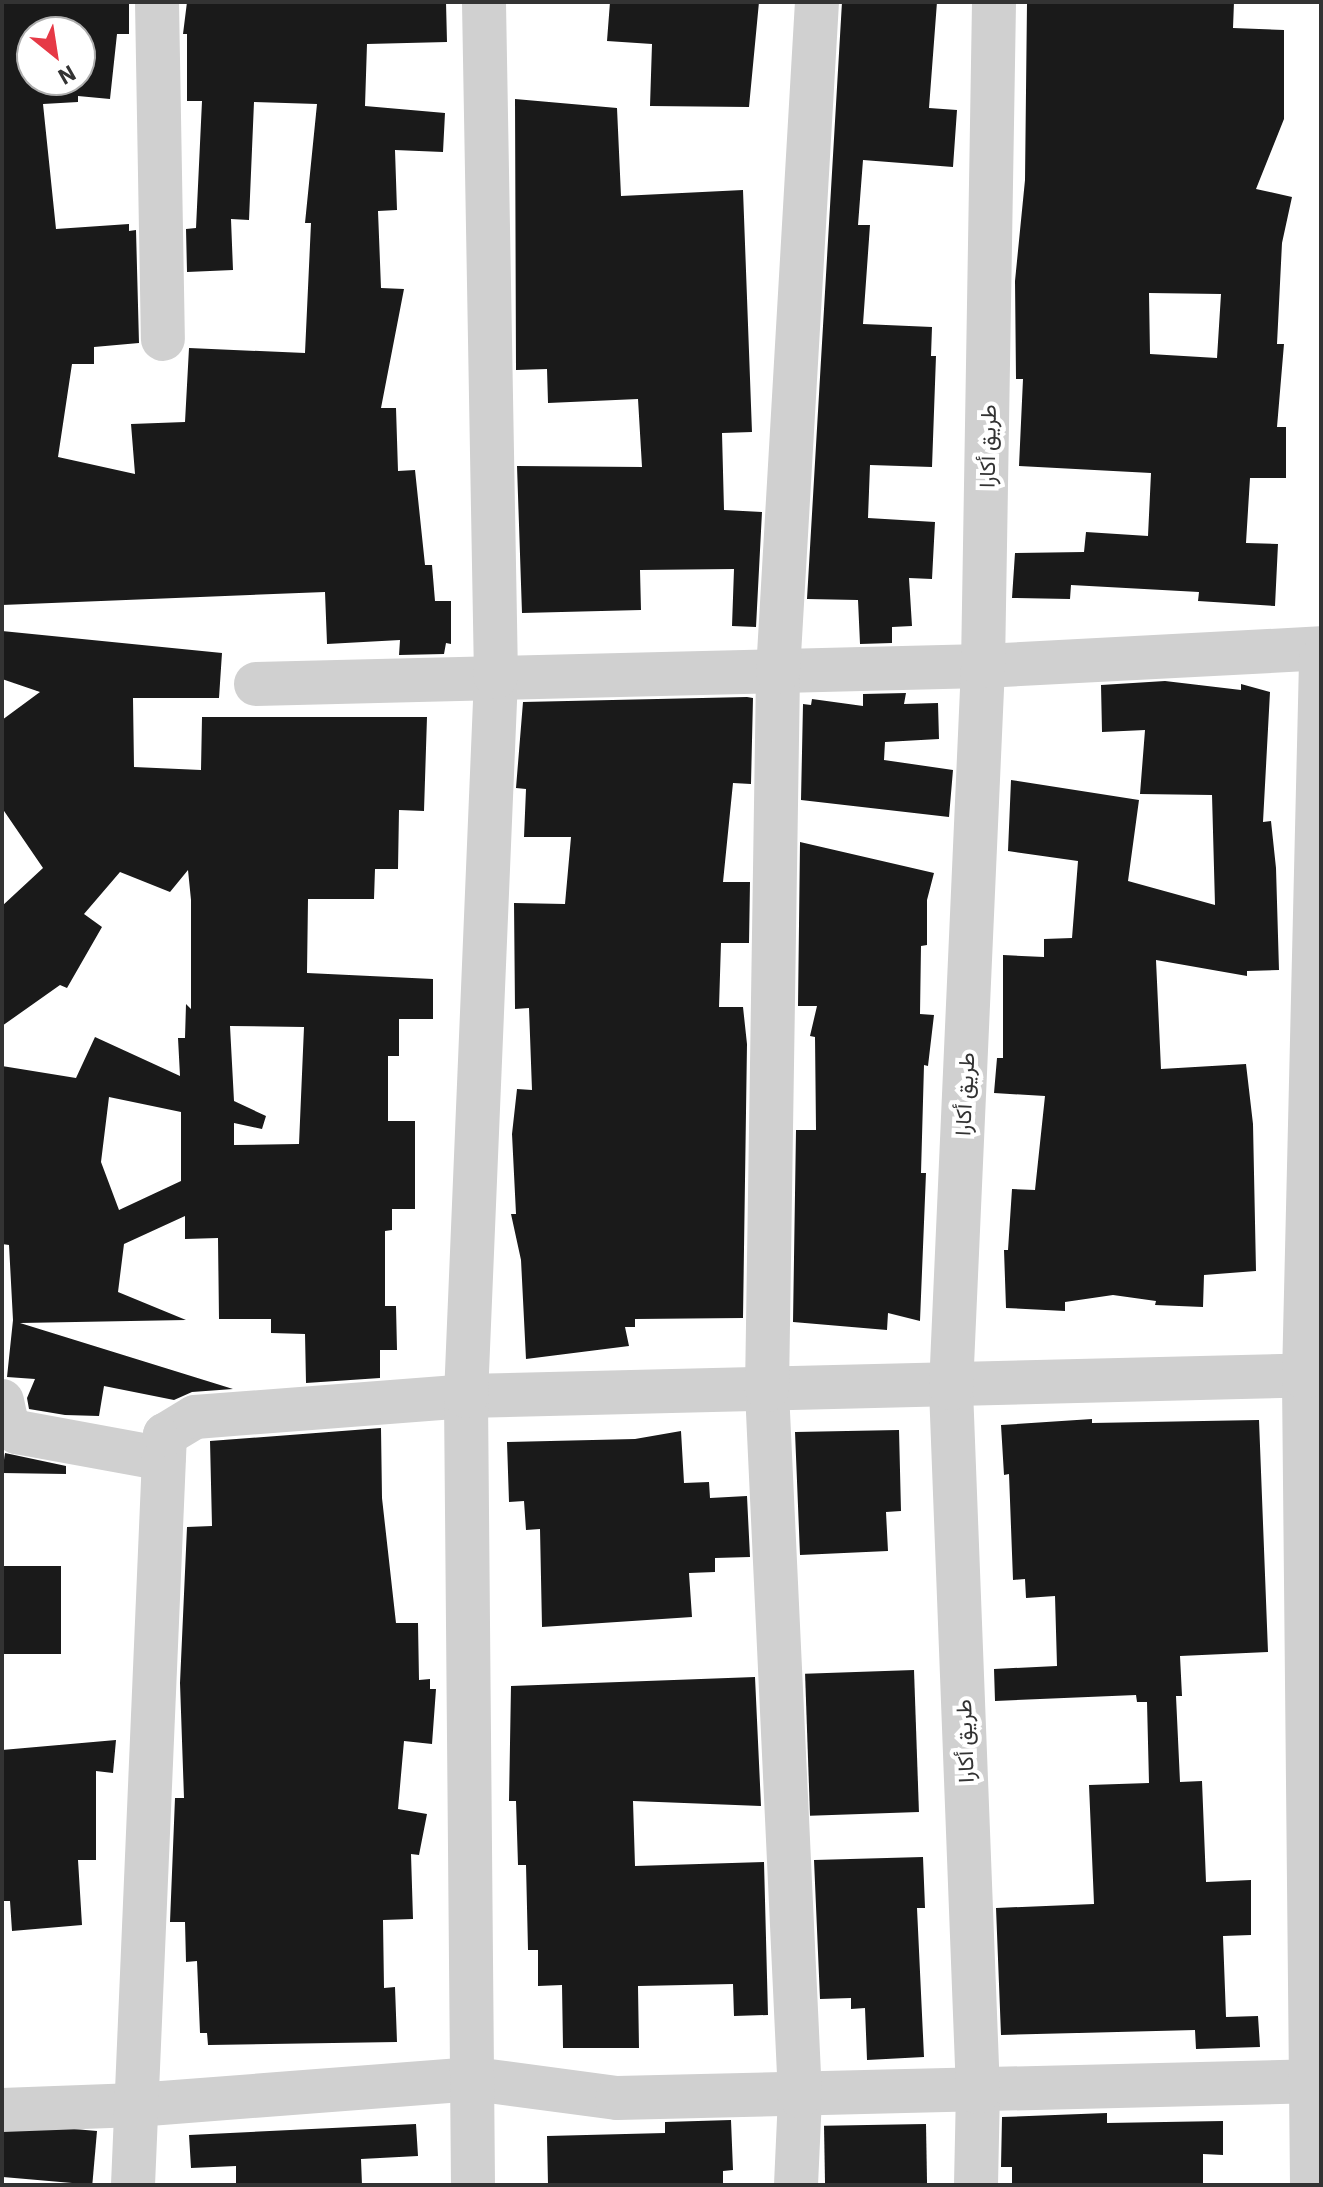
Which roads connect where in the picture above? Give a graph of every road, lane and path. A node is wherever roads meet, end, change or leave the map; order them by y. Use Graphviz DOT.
graph roads {
  1 [pos="157,2"];
  2 [pos="484,2"];
  3 [pos="817,2"];
  4 [pos="994,2"];
  5 [pos="163,339"];
  6 [pos="1321,648"];
  7 [pos="1321,659"];
  8 [pos="983,666"];
  9 [pos="778,672"];
  10 [pos="496,677"];
  11 [pos="256,684"];
  12 [pos="1312,1376"];
  13 [pos="951,1388"];
  14 [pos="767,1390"];
  15 [pos="466,1396"];
  16 [pos="2,1401"];
  17 [pos="164,1459"];
  18 [pos="474,2079"];
  19 [pos="1318,2081"];
  20 [pos="978,2092"];
  21 [pos="800,2096"];
  22 [pos="136,2105"];
  23 [pos="2,2110"];
  24 [pos="133,2185"];
  25 [pos="473,2185"];
  26 [pos="796,2185"];
  27 [pos="976,2185"];
  28 [pos="1312,2185"];
  1 -- 5 [label="street"];
  2 -- 10 [label="street"];
  3 -- 9 [label="street"];
  4 -- 8 [label="street, طريق أكارا"];
  6 -- 8 [label="street"];
  7 -- 12 [label="street"];
  8 -- 9 [label="street"];
  8 -- 13 [label="street, طريق أكارا"];
  9 -- 10 [label="street"];
  9 -- 14 [label="street"];
  10 -- 11 [label="street"];
  10 -- 15 [label="street"];
  12 -- 13 [label="street"];
  12 -- 19 [label="street"];
  13 -- 14 [label="street"];
  13 -- 20 [label="street, طريق أكارا"];
  14 -- 15 [label="street"];
  14 -- 21 [label="street"];
  15 -- 17 [label="street"];
  15 -- 18 [label="street"];
  16 -- 17 [label="street"];
  17 -- 22 [label="street"];
  18 -- 21 [label="street"];
  18 -- 22 [label="street"];
  18 -- 25 [label="street"];
  19 -- 20 [label="street"];
  19 -- 28 [label="street"];
  20 -- 21 [label="street"];
  20 -- 27 [label="street, طريق أكارا"];
  21 -- 26 [label="street"];
  22 -- 23 [label="street"];
  22 -- 24 [label="street"];
}
